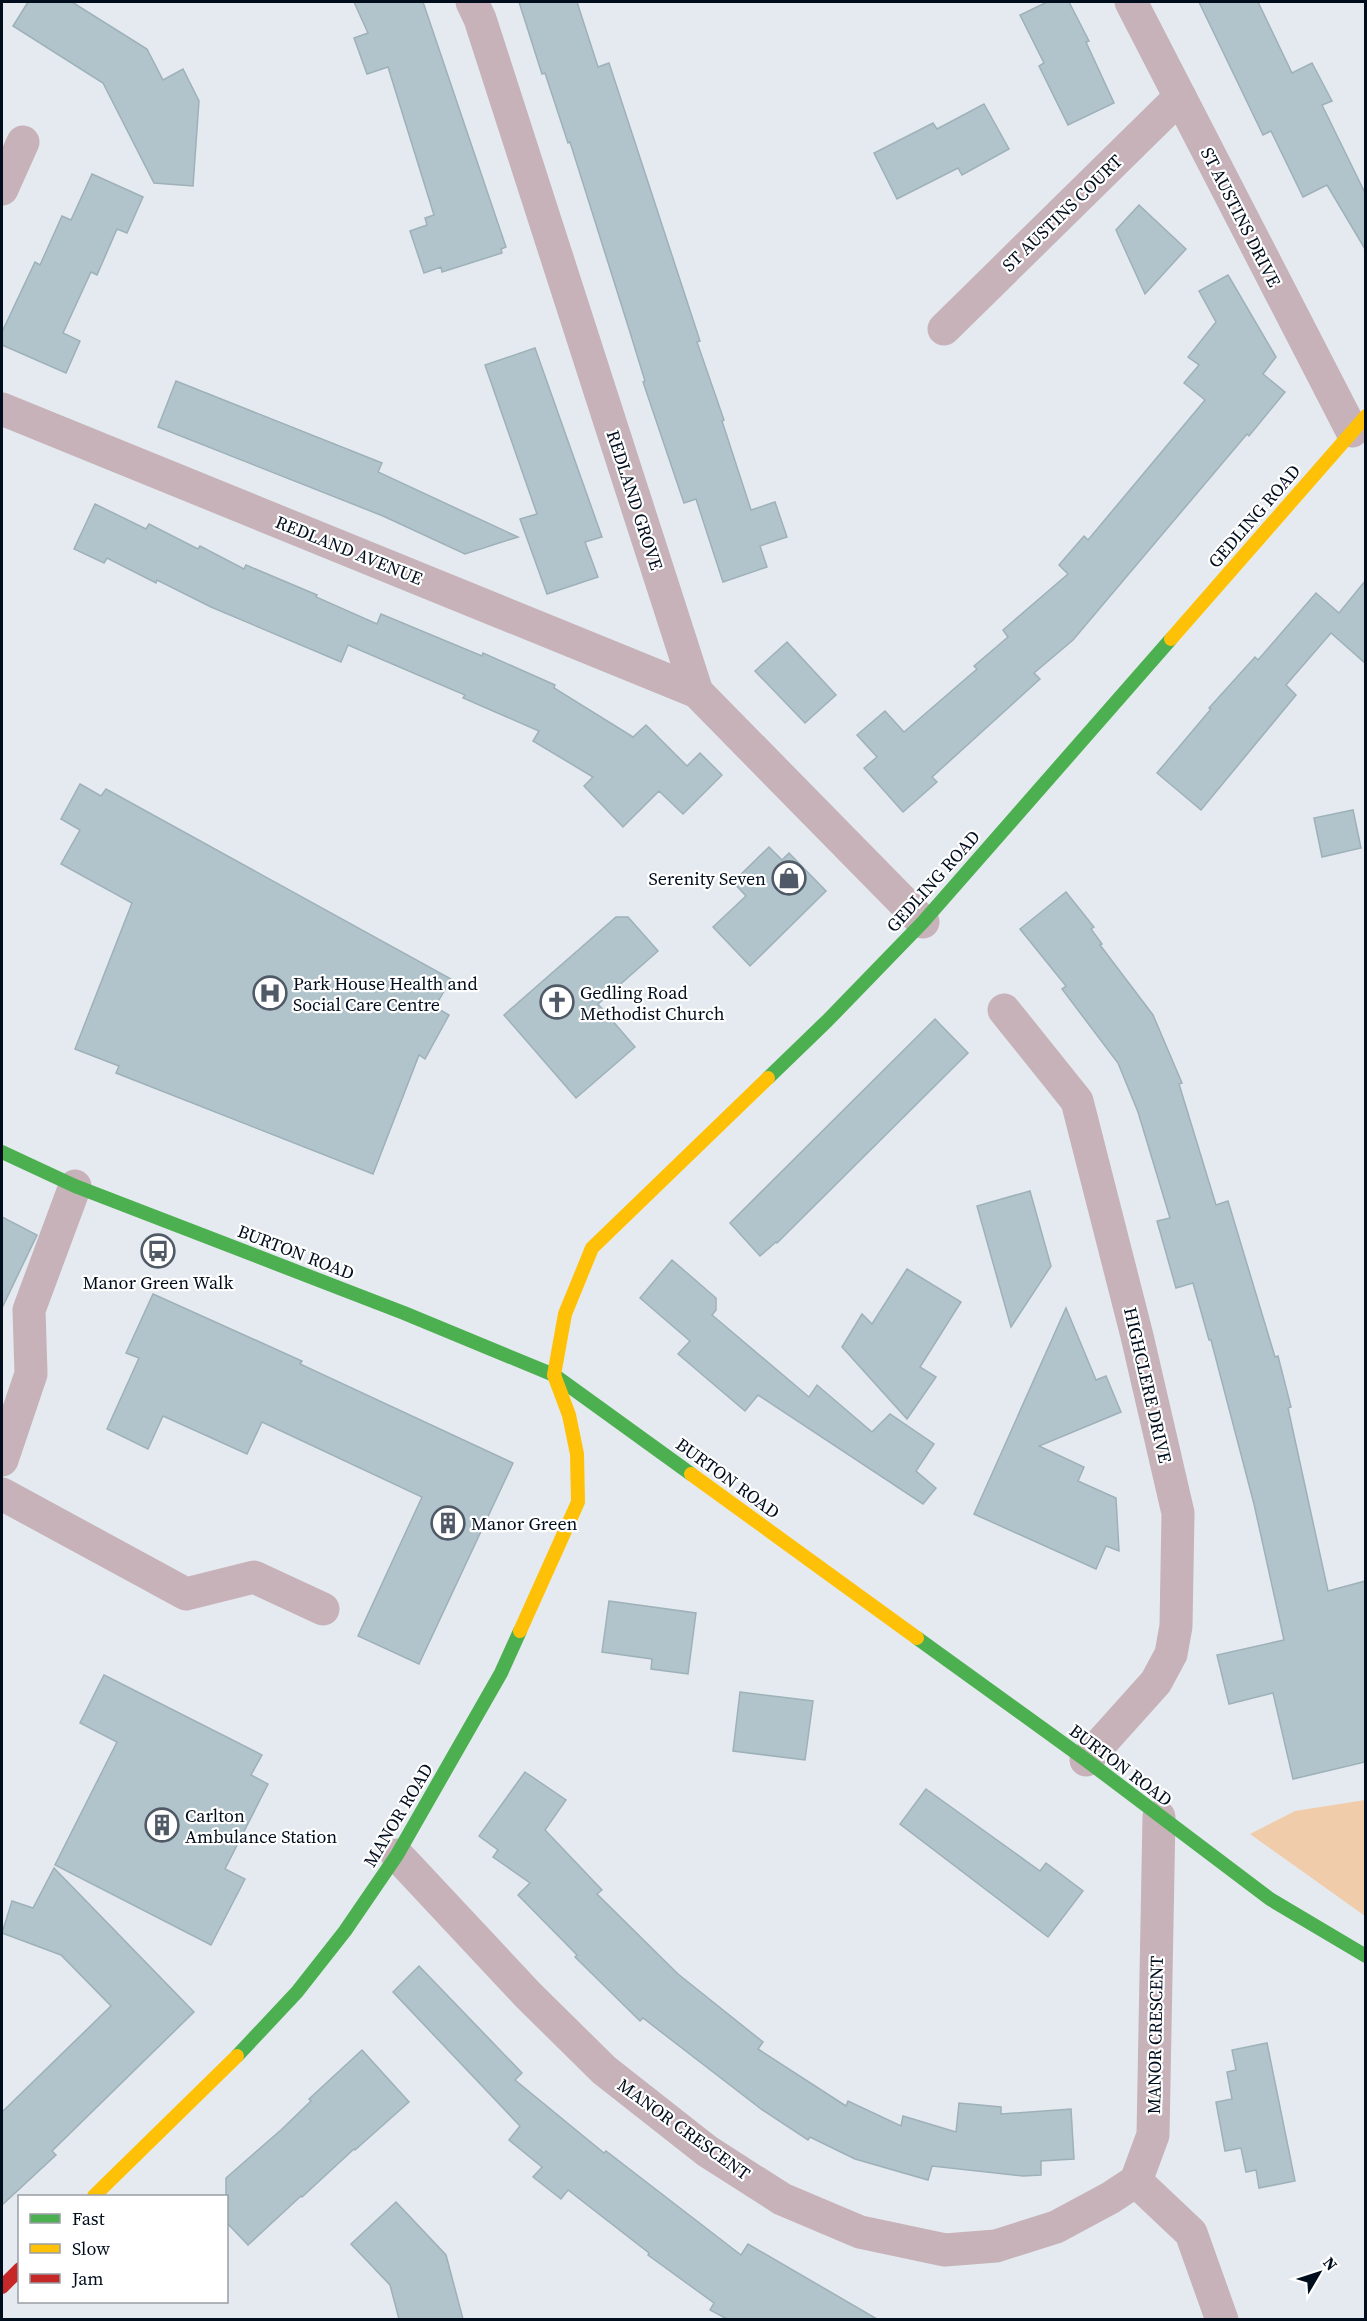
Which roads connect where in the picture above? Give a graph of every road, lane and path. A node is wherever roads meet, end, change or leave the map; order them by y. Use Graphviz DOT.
graph roads {
  1 [pos="472,2"];
  2 [pos="1131,2"];
  3 [pos="1180,97"];
  4 [pos="23,142"];
  5 [pos="2,189"];
  6 [pos="944,328"];
  7 [pos="2,409"];
  8 [pos="1359,424"];
  9 [pos="697,692"];
  10 [pos="923,922"];
  11 [pos="1004,1010"];
  12 [pos="2,1152"];
  13 [pos="75,1186"];
  14 [pos="554,1375"];
  15 [pos="2,1460"];
  16 [pos="2,1494"];
  17 [pos="322,1609"];
  18 [pos="1086,1760"];
  19 [pos="1158,1817"];
  20 [pos="397,1855"];
  21 [pos="1365,1956"];
  22 [pos="1136,2181"];
  23 [pos="95,2195"];
  24 [pos="18,2271"];
  25 [pos="2,2287"];
  26 [pos="1222,2319"];
  1 -- 9 [label="street, REDLAND GROVE"];
  2 -- 3 [label="street, ST AUSTINS DRIVE"];
  3 -- 6 [label="street, ST AUSTINS COURT"];
  3 -- 8 [label="street, ST AUSTINS DRIVE"];
  4 -- 5 [label="street"];
  7 -- 9 [label="street, REDLAND AVENUE"];
  8 -- 10 [label="street, GEDLING ROAD"];
  9 -- 10 [label="street, REDLAND GROVE"];
  10 -- 14 [label="street, GEDLING ROAD"];
  11 -- 18 [label="street, HIGHCLERE DRIVE"];
  12 -- 13 [label="street, BURTON ROAD"];
  13 -- 14 [label="street, BURTON ROAD"];
  13 -- 15 [label="street"];
  14 -- 18 [label="street, BURTON ROAD"];
  14 -- 20 [label="street, MANOR ROAD"];
  16 -- 17 [label="street"];
  18 -- 19 [label="street, BURTON ROAD"];
  19 -- 21 [label="street, BURTON ROAD"];
  19 -- 22 [label="street, MANOR CRESCENT"];
  20 -- 22 [label="street, MANOR CRESCENT"];
  20 -- 23 [label="street, MANOR ROAD"];
  22 -- 26 [label="street"];
  24 -- 25 [label="street"];
}
